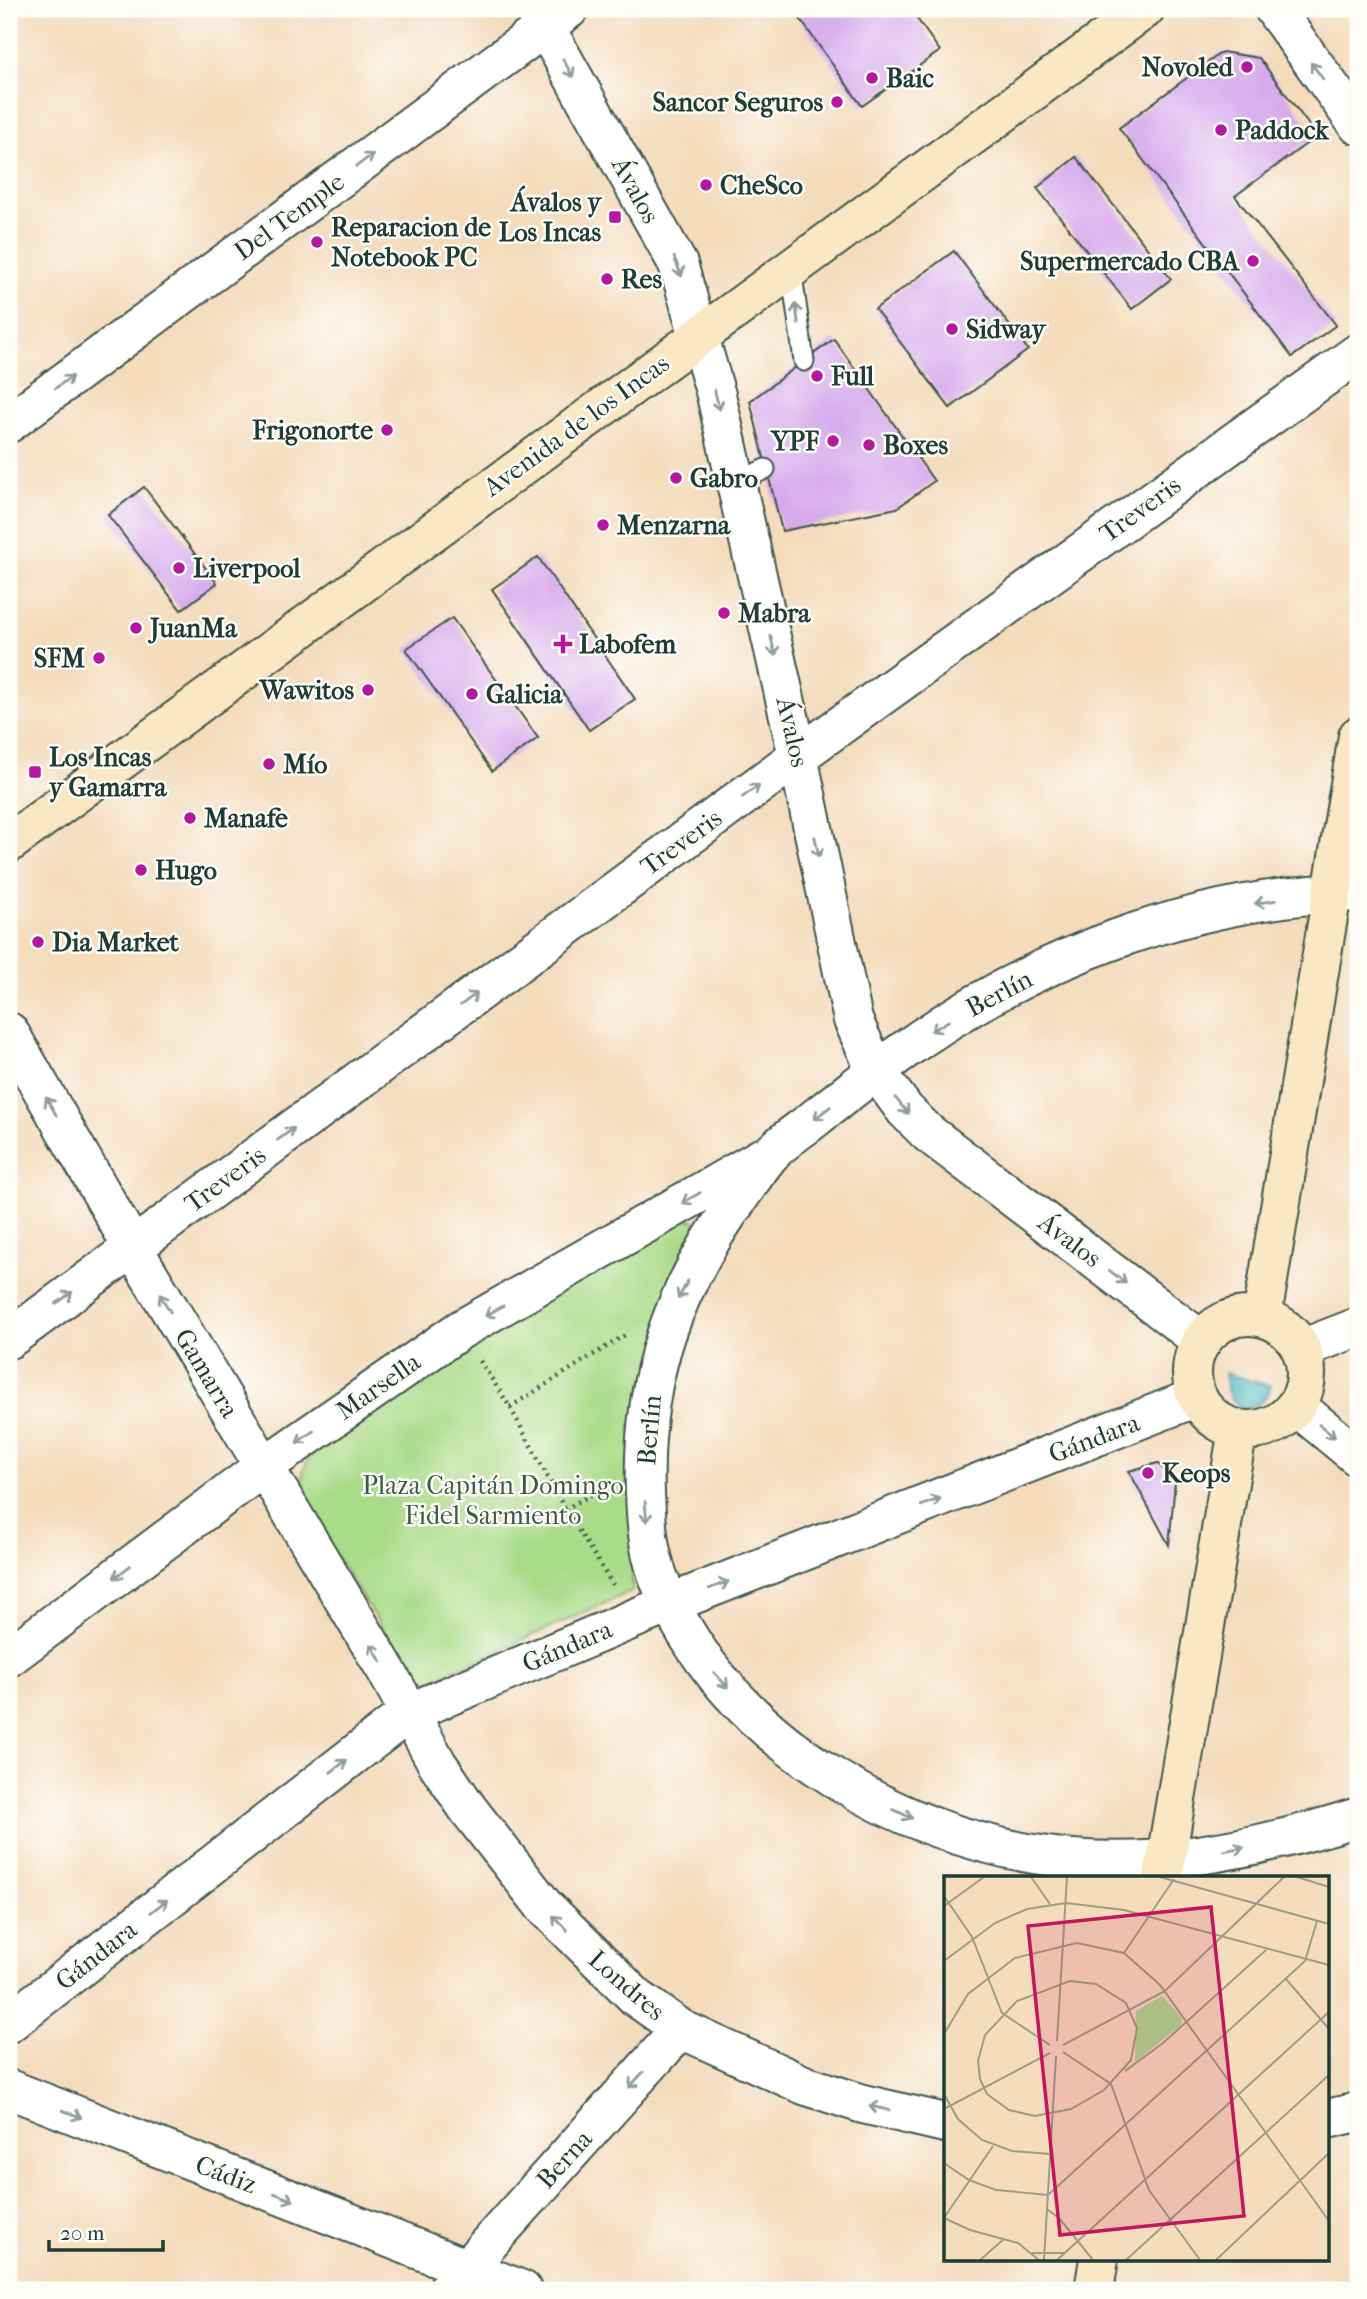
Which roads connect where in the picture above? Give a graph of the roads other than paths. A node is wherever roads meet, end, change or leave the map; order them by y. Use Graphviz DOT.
graph roads {
  1 [pos="1145,9"];
  2 [pos="1274,9"];
  3 [pos="550,15"];
  4 [pos="1358,125"];
  5 [pos="791,268"];
  6 [pos="699,335"];
  7 [pos="1358,353"];
  8 [pos="804,361"];
  9 [pos="9,423"];
  10 [pos="1358,736"];
  11 [pos="798,756"];
  12 [pos="9,843"];
  13 [pos="1345,892"];
  14 [pos="9,1032"];
  15 [pos="876,1072"];
  16 [pos="772,1152"];
  17 [pos="132,1248"];
  18 [pos="1262,1317"];
  19 [pos="1358,1327"];
  20 [pos="9,1339"];
  21 [pos="1202,1341"];
  22 [pos="1301,1349"];
  23 [pos="1197,1397"];
  24 [pos="1296,1406"];
  25 [pos="1238,1429"];
  26 [pos="1358,1457"];
  27 [pos="262,1467"];
  28 [pos="669,1604"];
  29 [pos="9,1657"];
  30 [pos="408,1713"];
  31 [pos="1358,1817"];
  32 [pos="1165,1868"];
  33 [pos="9,2023"];
  34 [pos="681,2029"];
  35 [pos="9,2090"];
  36 [pos="1358,2112"];
  37 [pos="1328,2119"];
  38 [pos="944,2123"];
  39 [pos="1099,2260"];
  40 [pos="456,2279"];
  41 [pos="522,2290"];
  42 [pos="1094,2290"];
  1 -- 5 [label="street, Avenida de los Incas"];
  4 -- 2 [label="street, one-way"];
  3 -- 6 [label="street, Ávalos, one-way"];
  9 -- 3 [label="street, Del Temple, one-way"];
  5 -- 6 [label="street, Avenida de los Incas"];
  8 -- 5 [label="lane, one-way"];
  6 -- 11 [label="street, Ávalos, one-way"];
  6 -- 12 [label="street, Avenida de los Incas"];
  7 -- 11 [label="street, Treveris"];
  10 -- 13 [label="street"];
  11 -- 15 [label="street, Ávalos, one-way"];
  17 -- 11 [label="street, Treveris, one-way"];
  13 -- 15 [label="street, Berlín, one-way"];
  13 -- 18 [label="street"];
  17 -- 14 [label="street, Gamarra, one-way"];
  15 -- 16 [label="street, Berlín, one-way"];
  15 -- 21 [label="street, Ávalos, one-way"];
  16 -- 27 [label="street, Marsella, one-way"];
  16 -- 28 [label="street, Berlín, one-way"];
  20 -- 17 [label="street, Treveris, one-way"];
  27 -- 17 [label="street, Gamarra, one-way"];
  18 -- 21 [label="street"];
  18 -- 22 [label="street"];
  19 -- 22 [label="street"];
  21 -- 23 [label="street"];
  22 -- 24 [label="street"];
  23 -- 25 [label="street"];
  28 -- 23 [label="street, Gándara, one-way"];
  24 -- 25 [label="street"];
  24 -- 26 [label="street, one-way"];
  25 -- 32 [label="street"];
  27 -- 29 [label="street, Marsella, one-way"];
  30 -- 27 [label="street, Gamarra, one-way"];
  28 -- 30 [label="street, Gándara"];
  28 -- 32 [label="street, Berlín, one-way"];
  33 -- 30 [label="street, Gándara, one-way"];
  34 -- 30 [label="street, Londres, one-way"];
  32 -- 31 [label="street, Berlín, one-way"];
  38 -- 34 [label="street, Londres, one-way"];
  34 -- 40 [label="street, Berna, one-way"];
  35 -- 40 [label="street, Cádiz, one-way"];
  36 -- 37 [label="street"];
  39 -- 42 [label="street"];
  40 -- 41 [label="street, Cádiz"];
}
